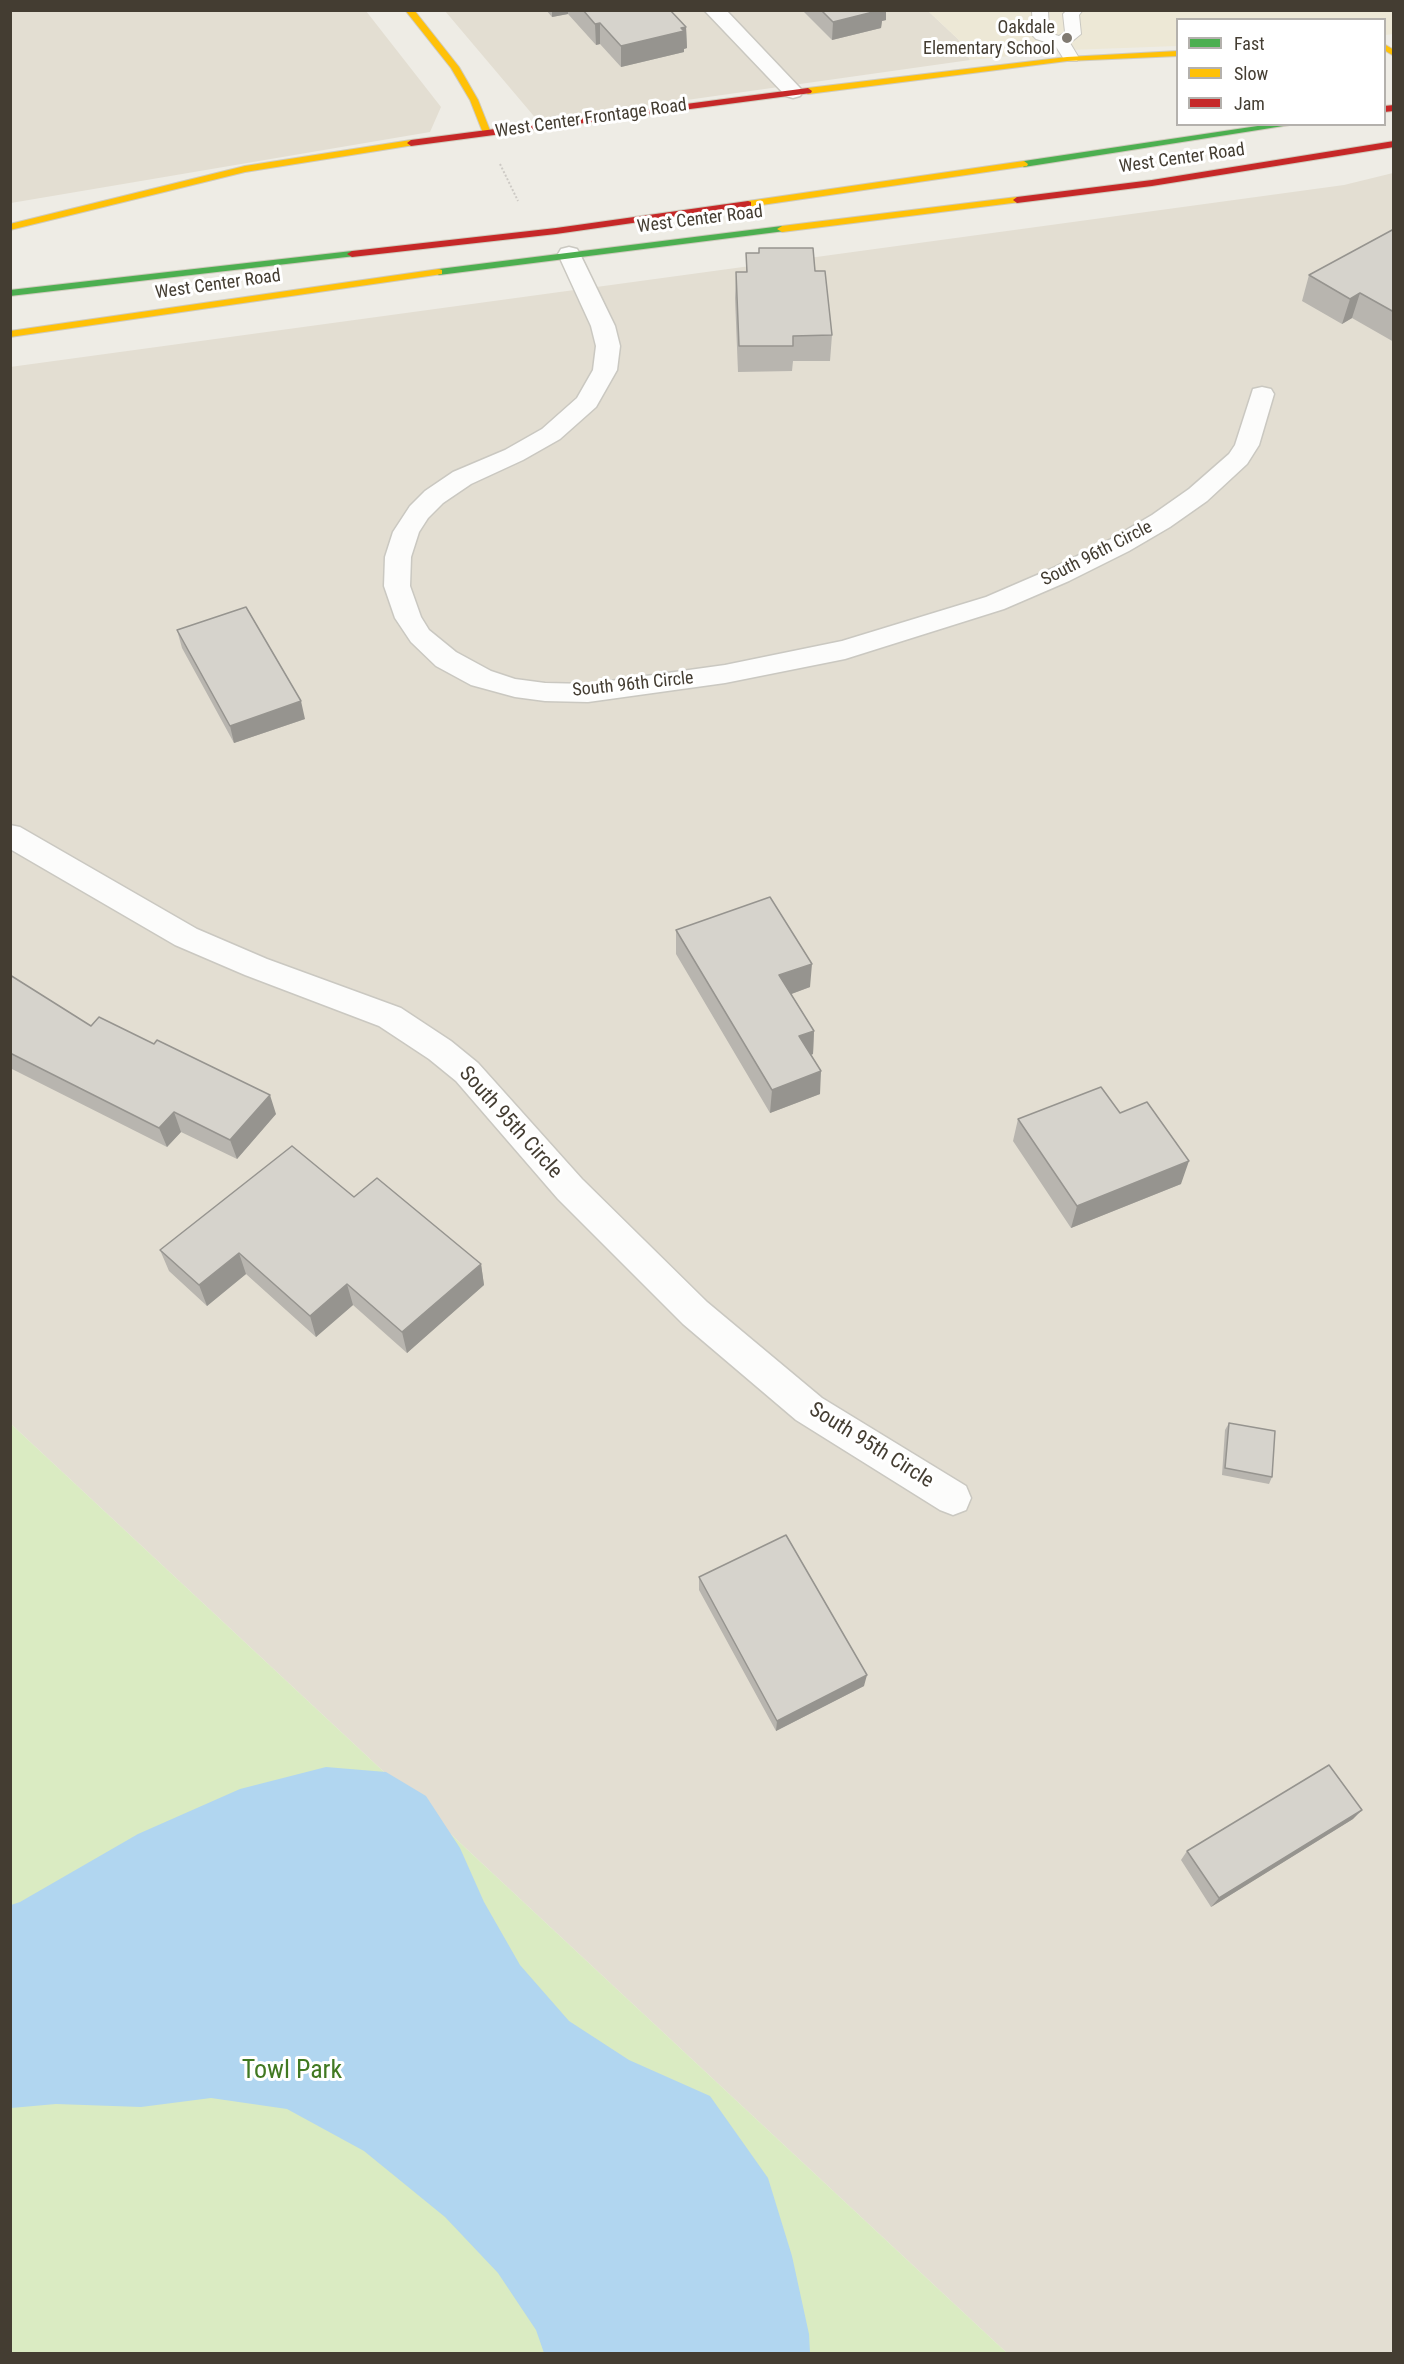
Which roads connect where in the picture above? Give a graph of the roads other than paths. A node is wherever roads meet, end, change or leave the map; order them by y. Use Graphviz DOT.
graph roads {
  1 [pos="409,10"];
  2 [pos="714,10"];
  3 [pos="1040,10"];
  4 [pos="1076,10"];
  5 [pos="1061,42"];
  6 [pos="1176,53"];
  7 [pos="1071,58"];
  8 [pos="793,92"];
  9 [pos="1279,126"];
  10 [pos="487,133"];
  11 [pos="1394,144"];
  12 [pos="10,227"];
  13 [pos="569,254"];
  14 [pos="10,293"];
  15 [pos="10,334"];
  16 [pos="1263,394"];
  17 [pos="10,835"];
  18 [pos="953,1498"];
  1 -- 10 [label="main road"];
  2 -- 8 [label="street"];
  3 -- 5 [label="lane"];
  4 -- 5 [label="lane"];
  5 -- 7 [label="lane"];
  6 -- 7 [label="main road, West Center Frontage Road"];
  7 -- 8 [label="main road, West Center Frontage Road"];
  8 -- 10 [label="main road, West Center Frontage Road"];
  9 -- 14 [label="main road, West Center Road"];
  10 -- 12 [label="main road, West Center Frontage Road"];
  11 -- 13 [label="main road, West Center Road"];
  13 -- 15 [label="main road, West Center Road"];
  13 -- 16 [label="street, South 96th Circle"];
  17 -- 18 [label="street, South 95th Circle"];
}
